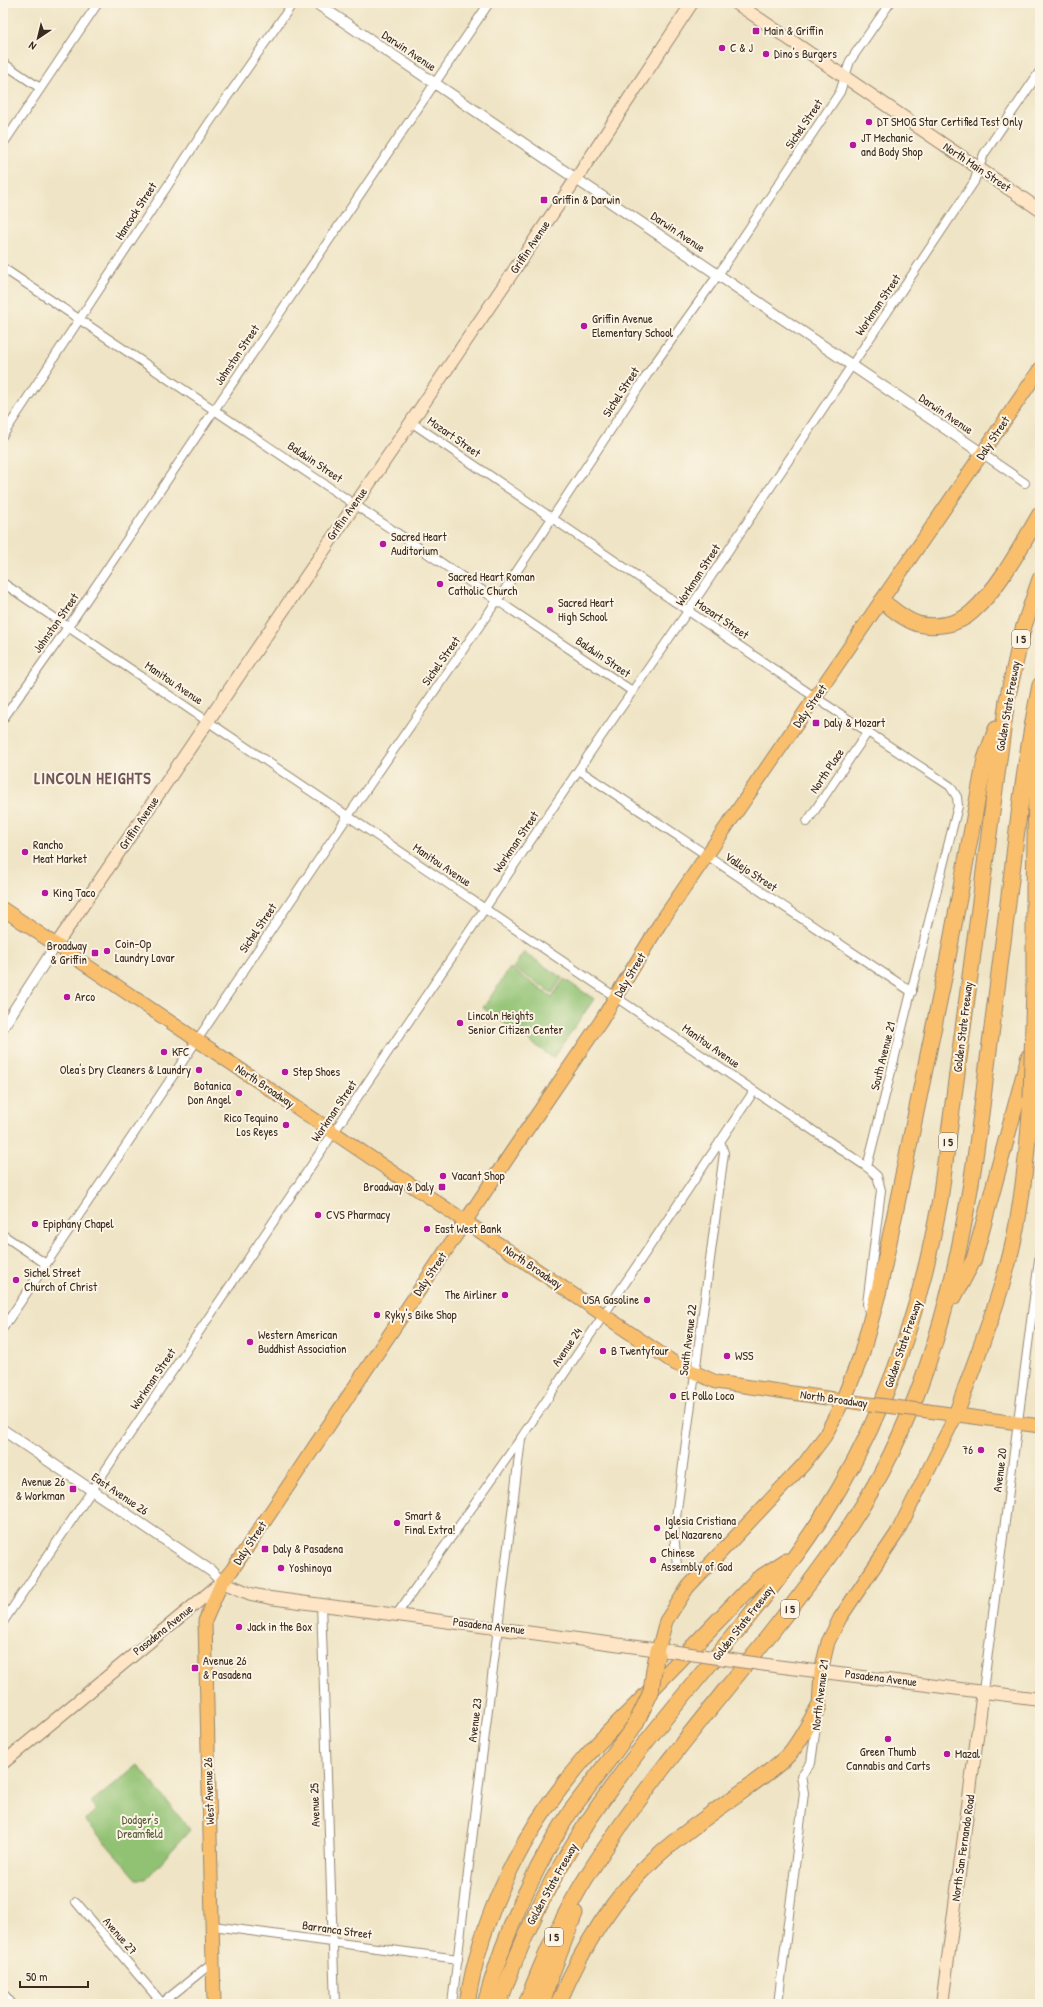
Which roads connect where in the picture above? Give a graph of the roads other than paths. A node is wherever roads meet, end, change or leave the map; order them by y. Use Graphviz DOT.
graph roads {
  1 [pos="98,3"];
  2 [pos="293,3"];
  3 [pos="316,3"];
  4 [pos="489,3"];
  5 [pos="692,3"];
  6 [pos="736,3"];
  7 [pos="890,3"];
  8 [pos="3,63"];
  9 [pos="1040,71"];
  10 [pos="846,78"];
  11 [pos="434,83"];
  12 [pos="40,88"];
  13 [pos="3,144"];
  14 [pos="978,168"];
  15 [pos="576,179"];
  16 [pos="1040,210"];
  17 [pos="3,268"];
  18 [pos="718,275"];
  19 [pos="80,320"];
  20 [pos="851,366"];
  21 [pos="1040,369"];
  22 [pos="215,410"];
  23 [pos="411,422"];
  24 [pos="3,435"];
  25 [pos="983,454"];
  26 [pos="1025,484"];
  27 [pos="354,503"];
  28 [pos="1040,514"];
  29 [pos="552,519"];
  30 [pos="1040,579"];
  31 [pos="3,583"];
  32 [pos="498,600"];
  33 [pos="882,601"];
  34 [pos="688,611"];
  35 [pos="68,627"];
  36 [pos="1040,685"];
  37 [pos="632,692"];
  38 [pos="816,698"];
  39 [pos="1007,700"];
  40 [pos="1035,709"];
  41 [pos="3,719"];
  42 [pos="208,721"];
  43 [pos="867,732"];
  44 [pos="579,770"];
  45 [pos="957,797"];
  46 [pos="348,816"];
  47 [pos="807,822"];
  48 [pos="705,856"];
  49 [pos="3,909"];
  50 [pos="486,909"];
  51 [pos="56,945"];
  52 [pos="912,992"];
  53 [pos="617,997"];
  54 [pos="1040,1015"];
  55 [pos="3,1027"];
  56 [pos="197,1040"];
  57 [pos="754,1091"];
  58 [pos="334,1133"];
  59 [pos="720,1142"];
  60 [pos="867,1168"];
  61 [pos="465,1221"];
  62 [pos="3,1234"];
  63 [pos="1040,1252"];
  64 [pos="46,1264"];
  65 [pos="603,1314"];
  66 [pos="871,1318"];
  67 [pos="943,1318"];
  68 [pos="3,1328"];
  69 [pos="696,1375"];
  70 [pos="843,1401"];
  71 [pos="956,1415"];
  72 [pos="1018,1423"];
  73 [pos="1040,1426"];
  74 [pos="3,1430"];
  75 [pos="521,1438"];
  76 [pos="92,1491"];
  77 [pos="795,1555"];
  78 [pos="677,1566"];
  79 [pos="222,1582"];
  80 [pos="321,1604"];
  81 [pos="397,1614"];
  82 [pos="3,1622"];
  83 [pos="498,1627"];
  84 [pos="664,1650"];
  85 [pos="821,1671"];
  86 [pos="983,1691"];
  87 [pos="1040,1700"];
  88 [pos="818,1706"];
  89 [pos="3,1763"];
  90 [pos="588,1873"];
  91 [pos="76,1902"];
  92 [pos="213,1926"];
  93 [pos="332,1942"];
  94 [pos="458,1959"];
  95 [pos="213,1962"];
  96 [pos="3,1993"];
  97 [pos="162,2003"];
  98 [pos="12,2004"];
  99 [pos="214,2004"];
  100 [pos="335,2004"];
  101 [pos="452,2004"];
  102 [pos="467,2004"];
  103 [pos="485,2004"];
  104 [pos="500,2004"];
  105 [pos="526,2004"];
  106 [pos="542,2004"];
  107 [pos="558,2004"];
  108 [pos="778,2004"];
  109 [pos="942,2004"];
  1 -- 12 [label="street"];
  2 -- 19 [label="street, Hancock Street"];
  3 -- 11 [label="street, Darwin Avenue"];
  4 -- 11 [label="street, Johnston Street"];
  5 -- 15 [label="main road, Griffin Avenue"];
  6 -- 10 [label="main road, North Main Street"];
  7 -- 10 [label="street, Sichel Street"];
  8 -- 12 [label="street"];
  9 -- 14 [label="street, Workman Street"];
  10 -- 14 [label="main road, North Main Street"];
  10 -- 18 [label="street, Sichel Street"];
  11 -- 15 [label="street, Darwin Avenue"];
  11 -- 22 [label="street, Johnston Street"];
  12 -- 13 [label="street"];
  14 -- 16 [label="main road, North Main Street"];
  14 -- 20 [label="street, Workman Street"];
  15 -- 18 [label="street, Darwin Avenue"];
  15 -- 23 [label="main road, Griffin Avenue"];
  17 -- 19 [label="street, Baldwin Street"];
  18 -- 20 [label="street, Darwin Avenue"];
  18 -- 29 [label="street, Sichel Street"];
  19 -- 22 [label="street, Baldwin Street"];
  19 -- 24 [label="street, Hancock Street"];
  20 -- 25 [label="street, Darwin Avenue"];
  20 -- 34 [label="street, Workman Street"];
  21 -- 25 [label="main road, Daly Street"];
  22 -- 27 [label="street, Baldwin Street"];
  22 -- 35 [label="street, Johnston Street"];
  23 -- 27 [label="main road, Griffin Avenue"];
  23 -- 29 [label="street, Mozart Street"];
  25 -- 26 [label="street, Darwin Avenue"];
  25 -- 33 [label="main road, Daly Street"];
  27 -- 32 [label="street, Baldwin Street"];
  27 -- 42 [label="main road, Griffin Avenue"];
  28 -- 33 [label="highway"];
  29 -- 32 [label="street, Sichel Street"];
  29 -- 34 [label="street, Mozart Street"];
  30 -- 39 [label="highway, Golden State Freeway / I 5"];
  31 -- 35 [label="street, Manitou Avenue"];
  32 -- 37 [label="street, Baldwin Street"];
  32 -- 46 [label="street, Sichel Street"];
  33 -- 38 [label="main road, Daly Street"];
  34 -- 37 [label="street, Workman Street"];
  34 -- 38 [label="street, Mozart Street"];
  35 -- 41 [label="street, Johnston Street"];
  35 -- 42 [label="street, Manitou Avenue"];
  36 -- 40 [label="highway, I 5"];
  37 -- 44 [label="street, Workman Street"];
  38 -- 43 [label="street, Mozart Street"];
  38 -- 48 [label="main road, Daly Street"];
  39 -- 66 [label="highway"];
  39 -- 77 [label="highway, Golden State Freeway / I 5"];
  40 -- 67 [label="highway, I 5"];
  40 -- 71 [label="highway, bridge"];
  42 -- 46 [label="street, Manitou Avenue"];
  42 -- 51 [label="main road, Griffin Avenue"];
  43 -- 45 [label="street, Mozart Street"];
  43 -- 47 [label="street, North Place"];
  44 -- 48 [label="street, Vallejo Street"];
  44 -- 50 [label="street, Workman Street"];
  45 -- 52 [label="street, South Avenue 21"];
  46 -- 50 [label="street, Manitou Avenue"];
  46 -- 56 [label="street, Sichel Street"];
  48 -- 52 [label="street, Vallejo Street"];
  48 -- 53 [label="main road, Daly Street"];
  49 -- 51 [label="main road, North Broadway"];
  50 -- 53 [label="street, Manitou Avenue"];
  50 -- 58 [label="street, Workman Street"];
  51 -- 55 [label="street, Griffin Avenue"];
  51 -- 56 [label="main road, North Broadway"];
  52 -- 60 [label="street, South Avenue 21"];
  53 -- 57 [label="street, Manitou Avenue"];
  53 -- 61 [label="main road, Daly Street"];
  54 -- 67 [label="highway"];
  56 -- 58 [label="main road, North Broadway"];
  56 -- 64 [label="street, Sichel Street"];
  57 -- 59 [label="street, Avenue 24"];
  57 -- 60 [label="street, Manitou Avenue"];
  58 -- 61 [label="main road, North Broadway"];
  58 -- 76 [label="street, Workman Street"];
  59 -- 65 [label="street, Avenue 24"];
  59 -- 69 [label="street, South Avenue 22"];
  60 -- 66 [label="street"];
  61 -- 65 [label="main road, North Broadway"];
  61 -- 79 [label="main road, Daly Street"];
  62 -- 64 [label="street"];
  63 -- 72 [label="street, Avenue 20"];
  64 -- 68 [label="street, Sichel Street"];
  65 -- 69 [label="main road, North Broadway"];
  65 -- 75 [label="street, Avenue 24"];
  66 -- 70 [label="highway"];
  67 -- 90 [label="highway, I 5"];
  69 -- 70 [label="main road, North Broadway"];
  69 -- 78 [label="street, South Avenue 22"];
  70 -- 71 [label="main road, North Broadway, bridge"];
  70 -- 84 [label="main road"];
  71 -- 72 [label="main road, North Broadway"];
  71 -- 85 [label="main road, North Avenue 21"];
  72 -- 73 [label="main road, North Broadway"];
  72 -- 86 [label="street, Avenue 20"];
  74 -- 76 [label="street, East Avenue 26"];
  75 -- 81 [label="street, Avenue 24"];
  75 -- 83 [label="street, Avenue 23"];
  76 -- 79 [label="street, East Avenue 26"];
  76 -- 82 [label="street, Workman Street"];
  77 -- 102 [label="highway"];
  77 -- 104 [label="highway, Golden State Freeway / I 5"];
  79 -- 80 [label="main road, Pasadena Avenue"];
  79 -- 89 [label="main road, Pasadena Avenue"];
  79 -- 92 [label="main road, West Avenue 26"];
  80 -- 81 [label="main road, Pasadena Avenue"];
  80 -- 93 [label="street, Avenue 25"];
  81 -- 83 [label="main road, Pasadena Avenue"];
  83 -- 84 [label="main road, Pasadena Avenue"];
  83 -- 94 [label="street, Avenue 23"];
  84 -- 85 [label="main road, Pasadena Avenue, bridge"];
  84 -- 103 [label="highway, bridge"];
  85 -- 86 [label="main road, Pasadena Avenue"];
  85 -- 88 [label="main road, North Avenue 21"];
  86 -- 87 [label="main road, Pasadena Avenue"];
  86 -- 109 [label="main road, North San Fernando Road"];
  88 -- 107 [label="highway"];
  88 -- 108 [label="street, North Avenue 21"];
  90 -- 105 [label="highway, I 5"];
  90 -- 106 [label="highway"];
  91 -- 97 [label="street, Avenue 27"];
  92 -- 93 [label="street, Barranca Street"];
  92 -- 95 [label="main road, West Avenue 26"];
  93 -- 94 [label="street, Barranca Street"];
  93 -- 100 [label="street, Avenue 25"];
  94 -- 101 [label="street, Avenue 23"];
  95 -- 97 [label="street"];
  95 -- 99 [label="main road, West Avenue 26"];
  96 -- 98 [label="street"];
}
